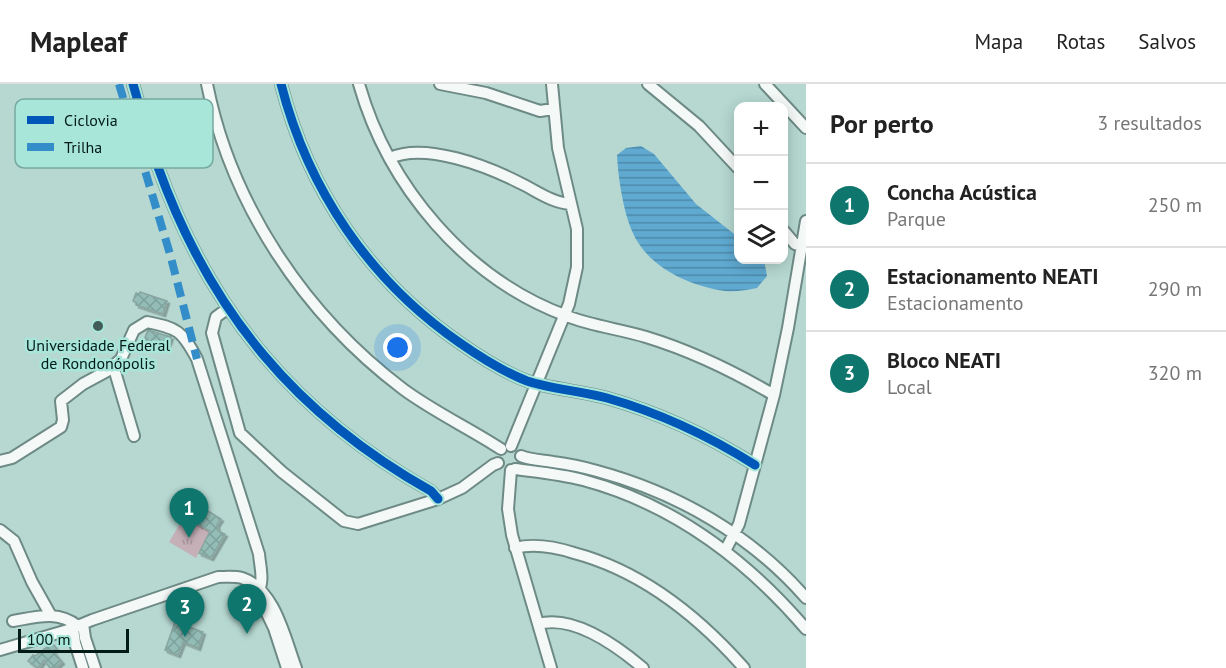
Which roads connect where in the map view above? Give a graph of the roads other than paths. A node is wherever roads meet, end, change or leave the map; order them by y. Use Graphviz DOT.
graph roads {
  1 [pos="133,84"];
  2 [pos="207,84"];
  3 [pos="281,84"];
  4 [pos="360,84"];
  5 [pos="440,84"];
  6 [pos="552,84"];
  7 [pos="648,84"];
  8 [pos="765,84"];
  9 [pos="137,99"];
  10 [pos="211,99"];
  11 [pos="213,106"];
  12 [pos="553,110"];
  13 [pos="806,128"];
  14 [pos="390,158"];
  15 [pos="734,164"];
  16 [pos="160,168"];
  17 [pos="571,204"];
  18 [pos="806,221"];
  19 [pos="788,236"];
  20 [pos="801,246"];
  21 [pos="227,309"];
  22 [pos="565,316"];
  23 [pos="113,365"];
  24 [pos="537,384"];
  25 [pos="774,395"];
  26 [pos="135,436"];
  27 [pos="506,447"];
  28 [pos="521,456"];
  29 [pos="0,461"];
  30 [pos="498,463"];
  31 [pos="755,465"];
  32 [pos="513,469"];
  33 [pos="438,499"];
  34 [pos="0,530"];
  35 [pos="735,534"];
  36 [pos="515,548"];
  37 [pos="725,551"];
  38 [pos="257,589"];
  39 [pos="806,598"];
  40 [pos="272,613"];
  41 [pos="51,614"];
  42 [pos="13,621"];
  43 [pos="538,624"];
  44 [pos="78,626"];
  45 [pos="806,629"];
  46 [pos="0,650"];
  47 [pos="83,668"];
  48 [pos="95,668"];
  49 [pos="287,668"];
  50 [pos="296,668"];
  51 [pos="551,668"];
  52 [pos="643,668"];
  53 [pos="744,668"];
  1 -- 9 [label="street"];
  2 -- 10 [label="street"];
  3 -- 24 [label="street"];
  4 -- 14 [label="street"];
  5 -- 12 [label="street"];
  6 -- 12 [label="street"];
  7 -- 15 [label="street"];
  8 -- 13 [label="street"];
  11 -- 27 [label="street"];
  12 -- 17 [label="street"];
  14 -- 17 [label="street"];
  14 -- 22 [label="street"];
  16 -- 21 [label="street"];
  17 -- 22 [label="street"];
  18 -- 20 [label="street"];
  19 -- 20 [label="street"];
  20 -- 25 [label="street"];
  21 -- 33 [label="street"];
  21 -- 33 [label="street"];
  22 -- 24 [label="street"];
  22 -- 25 [label="street"];
  23 -- 26 [label="street"];
  23 -- 29 [label="street"];
  23 -- 38 [label="street"];
  24 -- 27 [label="street"];
  24 -- 31 [label="street"];
  25 -- 31 [label="street"];
  27 -- 28 [label="street"];
  27 -- 30 [label="street"];
  28 -- 32 [label="street"];
  28 -- 35 [label="street"];
  30 -- 32 [label="street"];
  30 -- 33 [label="street"];
  31 -- 35 [label="street"];
  32 -- 36 [label="street"];
  32 -- 37 [label="street"];
  34 -- 41 [label="street"];
  35 -- 37 [label="street"];
  35 -- 39 [label="street"];
  36 -- 43 [label="street"];
  36 -- 53 [label="street"];
  37 -- 45 [label="street"];
  38 -- 40 [label="street"];
  38 -- 44 [label="street"];
  40 -- 49 [label="street"];
  40 -- 50 [label="street"];
  41 -- 42 [label="street"];
  41 -- 44 [label="street"];
  43 -- 51 [label="street"];
  43 -- 52 [label="street"];
  44 -- 46 [label="street"];
  44 -- 47 [label="street"];
  44 -- 48 [label="street"];
}
